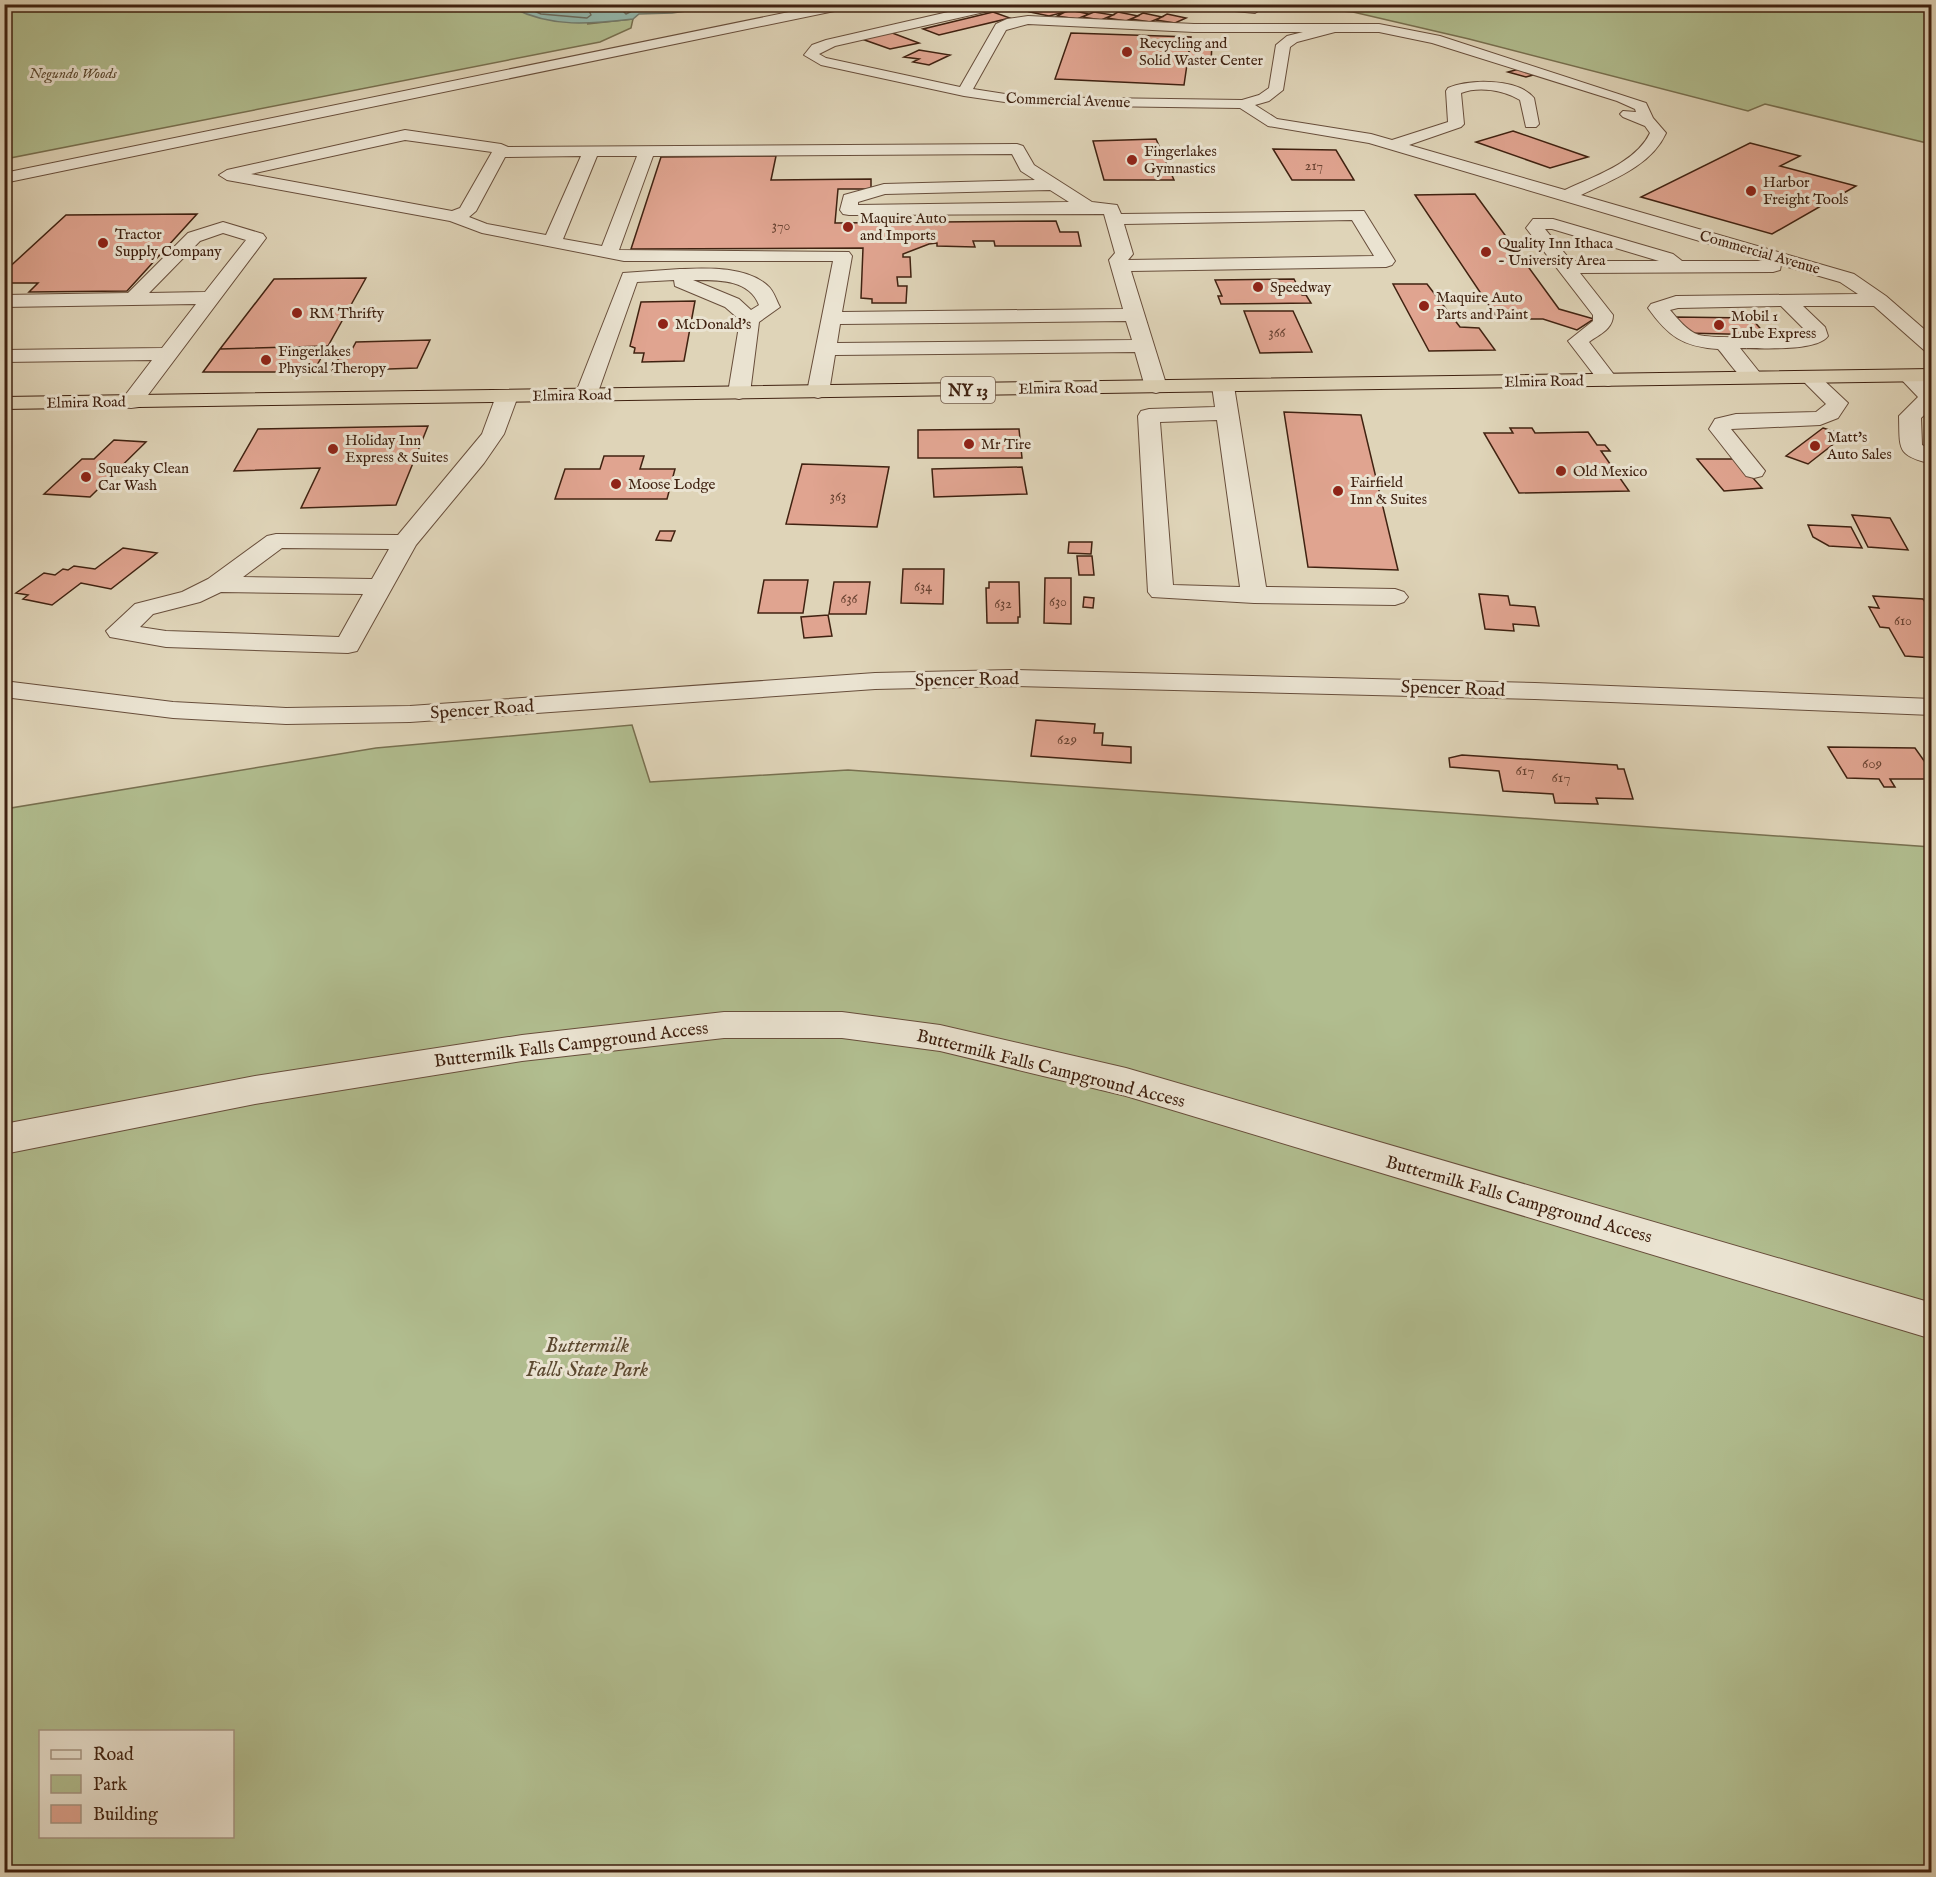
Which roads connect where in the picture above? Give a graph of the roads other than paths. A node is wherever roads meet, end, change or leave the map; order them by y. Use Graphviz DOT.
graph roads {
  1 [pos="849,4"];
  2 [pos="1002,4"];
  3 [pos="1199,8"];
  4 [pos="1272,11"];
  5 [pos="1292,14"];
  6 [pos="1335,28"];
  7 [pos="964,92"];
  8 [pos="1243,104"];
  9 [pos="1531,124"];
  10 [pos="1393,145"];
  11 [pos="790,150"];
  12 [pos="591,151"];
  13 [pos="647,151"];
  14 [pos="501,152"];
  15 [pos="1027,168"];
  16 [pos="1005,169"];
  17 [pos="785,171"];
  18 [pos="4,178"];
  19 [pos="1054,185"];
  20 [pos="1568,195"];
  21 [pos="1088,207"];
  22 [pos="454,217"];
  23 [pos="1114,219"];
  24 [pos="552,243"];
  25 [pos="609,253"];
  26 [pos="1120,266"];
  27 [pos="1807,266"];
  28 [pos="1566,267"];
  29 [pos="1677,267"];
  30 [pos="211,298"];
  31 [pos="133,299"];
  32 [pos="1786,300"];
  33 [pos="1879,300"];
  34 [pos="4,301"];
  35 [pos="1134,315"];
  36 [pos="832,318"];
  37 [pos="750,319"];
  38 [pos="1724,343"];
  39 [pos="1144,346"];
  40 [pos="1932,347"];
  41 [pos="826,349"];
  42 [pos="168,354"];
  43 [pos="4,357"];
  44 [pos="599,360"];
  45 [pos="1932,375"];
  46 [pos="1908,376"];
  47 [pos="1809,377"];
  48 [pos="1754,378"];
  49 [pos="1608,380"];
  50 [pos="1222,386"];
  51 [pos="1156,387"];
  52 [pos="818,392"];
  53 [pos="739,393"];
  54 [pos="586,395"];
  55 [pos="507,396"];
  56 [pos="131,402"];
  57 [pos="4,404"];
  58 [pos="1928,404"];
  59 [pos="1227,413"];
  60 [pos="1932,456"];
  61 [pos="1754,471"];
  62 [pos="405,542"];
  63 [pos="217,584"];
  64 [pos="380,587"];
  65 [pos="1254,595"];
  66 [pos="1395,597"];
  67 [pos="4,689"];
  68 [pos="1932,707"];
  69 [pos="8,1135"];
  70 [pos="1932,1321"];
  1 -- 18 [label="street"];
  2 -- 7 [label="street, Commercial Avenue"];
  3 -- 4 [label="street"];
  3 -- 6 [label="street"];
  5 -- 6 [label="street"];
  6 -- 7 [label="street"];
  6 -- 8 [label="street"];
  6 -- 20 [label="street"];
  7 -- 8 [label="street, Commercial Avenue"];
  8 -- 10 [label="street, Commercial Avenue"];
  9 -- 10 [label="street"];
  10 -- 20 [label="street, Commercial Avenue"];
  11 -- 13 [label="street"];
  11 -- 15 [label="street"];
  11 -- 17 [label="street"];
  12 -- 13 [label="street"];
  12 -- 14 [label="street"];
  12 -- 24 [label="street"];
  13 -- 25 [label="street"];
  14 -- 22 [label="street"];
  14 -- 22 [label="street"];
  15 -- 16 [label="street"];
  15 -- 19 [label="street"];
  19 -- 21 [label="street"];
  19 -- 21 [label="street"];
  20 -- 27 [label="street, Commercial Avenue"];
  21 -- 23 [label="street"];
  22 -- 24 [label="street"];
  23 -- 26 [label="street"];
  23 -- 26 [label="street"];
  24 -- 25 [label="street"];
  25 -- 36 [label="street"];
  26 -- 35 [label="street"];
  27 -- 29 [label="street"];
  27 -- 33 [label="street, Commercial Avenue"];
  28 -- 29 [label="street"];
  28 -- 29 [label="street"];
  28 -- 49 [label="street"];
  30 -- 31 [label="street"];
  30 -- 31 [label="street"];
  30 -- 42 [label="street"];
  31 -- 34 [label="street"];
  32 -- 33 [label="street"];
  32 -- 38 [label="street"];
  32 -- 38 [label="street"];
  33 -- 40 [label="street, Commercial Avenue"];
  35 -- 36 [label="street"];
  35 -- 39 [label="street"];
  36 -- 41 [label="street"];
  37 -- 44 [label="street"];
  37 -- 44 [label="street"];
  37 -- 53 [label="street"];
  38 -- 48 [label="street"];
  39 -- 41 [label="street"];
  39 -- 51 [label="street"];
  41 -- 52 [label="street"];
  42 -- 43 [label="street"];
  42 -- 56 [label="street"];
  44 -- 54 [label="street"];
  45 -- 46 [label="highway, Elmira Road / NY 13"];
  46 -- 47 [label="highway, Elmira Road / NY 13"];
  46 -- 58 [label="street"];
  47 -- 48 [label="highway, Elmira Road / NY 13"];
  47 -- 61 [label="street"];
  48 -- 49 [label="highway, Elmira Road / NY 13"];
  49 -- 50 [label="highway, Elmira Road / NY 13"];
  50 -- 51 [label="highway, Elmira Road / NY 13"];
  50 -- 59 [label="street"];
  51 -- 52 [label="highway, Elmira Road / NY 13"];
  52 -- 53 [label="highway, Elmira Road / NY 13"];
  53 -- 54 [label="highway, Elmira Road / NY 13"];
  54 -- 55 [label="highway, Elmira Road / NY 13"];
  55 -- 56 [label="highway, Elmira Road / NY 13"];
  55 -- 62 [label="street"];
  56 -- 57 [label="highway, Elmira Road / NY 13"];
  58 -- 60 [label="street"];
  59 -- 65 [label="street"];
  59 -- 65 [label="street"];
  62 -- 63 [label="street"];
  62 -- 64 [label="street"];
  63 -- 64 [label="street"];
  63 -- 64 [label="street"];
  65 -- 66 [label="street"];
  67 -- 68 [label="street, Spencer Road"];
  69 -- 70 [label="street, Buttermilk Falls Campground Access"];
}
